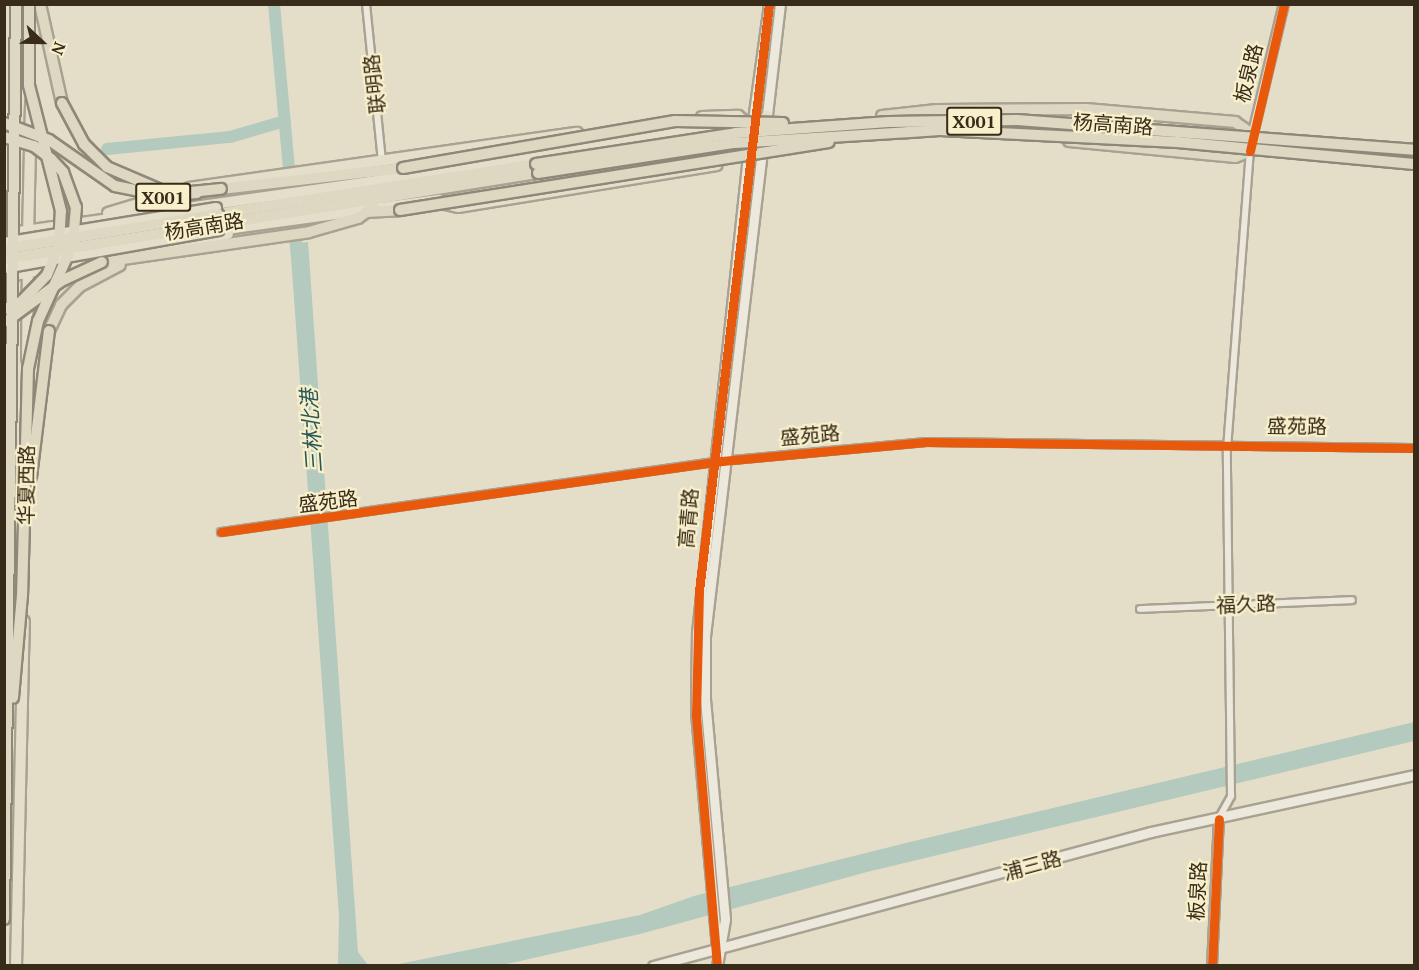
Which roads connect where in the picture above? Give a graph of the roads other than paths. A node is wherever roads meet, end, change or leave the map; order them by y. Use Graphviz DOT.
graph roads {
  1 [pos="16,4"];
  2 [pos="31,4"];
  3 [pos="40,4"];
  4 [pos="366,4"];
  5 [pos="770,4"];
  6 [pos="780,4"];
  7 [pos="1284,4"];
  8 [pos="882,116"];
  9 [pos="911,121"];
  10 [pos="842,122"];
  11 [pos="4,123"];
  12 [pos="764,125"];
  13 [pos="783,126"];
  14 [pos="940,130"];
  15 [pos="904,136"];
  16 [pos="4,137"];
  17 [pos="1251,142"];
  18 [pos="749,148"];
  19 [pos="1414,149"];
  20 [pos="747,160"];
  21 [pos="382,163"];
  22 [pos="1414,165"];
  23 [pos="537,168"];
  24 [pos="328,169"];
  25 [pos="362,174"];
  26 [pos="348,181"];
  27 [pos="371,186"];
  28 [pos="197,193"];
  29 [pos="308,195"];
  30 [pos="405,196"];
  31 [pos="427,201"];
  32 [pos="278,208"];
  33 [pos="366,212"];
  34 [pos="218,219"];
  35 [pos="251,224"];
  36 [pos="53,228"];
  37 [pos="28,231"];
  38 [pos="4,234"];
  39 [pos="4,243"];
  40 [pos="4,249"];
  41 [pos="170,251"];
  42 [pos="4,259"];
  43 [pos="4,268"];
  44 [pos="28,273"];
  45 [pos="4,277"];
  46 [pos="4,309"];
  47 [pos="4,323"];
  48 [pos="1227,442"];
  49 [pos="1414,448"];
  50 [pos="717,462"];
  51 [pos="24,512"];
  52 [pos="221,532"];
  53 [pos="1352,600"];
  54 [pos="1228,604"];
  55 [pos="1140,609"];
  56 [pos="8,742"];
  57 [pos="1414,775"];
  58 [pos="1219,819"];
  59 [pos="4,919"];
  60 [pos="717,950"];
  61 [pos="16,966"];
  62 [pos="653,966"];
  63 [pos="717,966"];
  64 [pos="1212,966"];
  1 -- 56 [label="highway, bridge"];
  2 -- 37 [label="main road, 华夏西路"];
  2 -- 46 [label="highway, bridge"];
  3 -- 28 [label="highway, bridge"];
  4 -- 21 [label="street, 联明路"];
  5 -- 12 [label="main road, 高青路"];
  6 -- 12 [label="main road, 高青路"];
  7 -- 17 [label="street, 板泉路"];
  8 -- 9 [label="highway, 杨高南路 / X001, bridge"];
  8 -- 17 [label="highway"];
  8 -- 25 [label="highway, 杨高南路 / X001, bridge"];
  9 -- 19 [label="highway, 杨高南路 / X001, bridge"];
  9 -- 23 [label="highway, 杨高南路 / X001, bridge"];
  10 -- 12 [label="main road, 杨高南路"];
  10 -- 13 [label="main road, 杨高南路"];
  10 -- 17 [label="main road, 杨高南路 / X001"];
  11 -- 28 [label="highway, bridge"];
  12 -- 13 [label="main road, 杨高南路"];
  12 -- 13 [label="main road"];
  12 -- 17 [label="main road, 杨高南路 / X001"];
  12 -- 18 [label="main road"];
  12 -- 20 [label="main road"];
  12 -- 21 [label="main road, 杨高南路 / X001"];
  12 -- 27 [label="main road, 杨高南路 / X001"];
  12 -- 50 [label="main road, 高青路"];
  14 -- 15 [label="highway, 杨高南路 / X001, bridge"];
  14 -- 22 [label="highway, 杨高南路 / X001, bridge"];
  14 -- 23 [label="highway, 杨高南路 / X001, bridge"];
  15 -- 17 [label="highway, bridge"];
  15 -- 33 [label="highway, 杨高南路 / X001, bridge"];
  16 -- 51 [label="highway, bridge"];
  17 -- 19 [label="main road, 杨高南路 / X001"];
  17 -- 22 [label="main road, 杨高南路 / X001"];
  17 -- 48 [label="street, 板泉路"];
  18 -- 20 [label="main road, 高青路"];
  18 -- 31 [label="main road, 杨高南路 / X001"];
  20 -- 31 [label="main road"];
  20 -- 50 [label="main road, 高青路"];
  21 -- 24 [label="main road, X001"];
  23 -- 27 [label="highway, 杨高南路 / X001"];
  23 -- 30 [label="highway, 杨高南路 / X001"];
  24 -- 25 [label="main road, 杨高南路"];
  24 -- 29 [label="main road, X001"];
  25 -- 26 [label="highway, 杨高南路 / X001"];
  26 -- 27 [label="main road, 杨高南路"];
  26 -- 29 [label="highway, X001"];
  27 -- 29 [label="highway, 杨高南路 / X001"];
  28 -- 29 [label="highway, X001, bridge"];
  29 -- 30 [label="highway, 杨高南路 / X001"];
  29 -- 32 [label="highway, 杨高南路 / X001"];
  29 -- 32 [label="main road, 杨高南路 / X001"];
  29 -- 33 [label="main road, 杨高南路 / X001"];
  29 -- 36 [label="main road, 杨高南路 / X001"];
  30 -- 31 [label="main road, 杨高南路 / X001"];
  31 -- 33 [label="main road, 杨高南路 / X001"];
  32 -- 34 [label="highway, 杨高南路 / X001"];
  32 -- 34 [label="highway, 杨高南路 / X001"];
  32 -- 35 [label="main road, 杨高南路 / X001"];
  32 -- 36 [label="main road, 杨高南路 / X001"];
  33 -- 41 [label="highway, X001"];
  34 -- 35 [label="main road, 杨高南路 / X001"];
  34 -- 39 [label="main road, 杨高南路 / X001, bridge"];
  34 -- 40 [label="highway, 杨高南路 / X001, bridge"];
  34 -- 42 [label="highway, 杨高南路 / X001, bridge"];
  34 -- 43 [label="main road, 杨高南路 / X001, bridge"];
  35 -- 44 [label="main road, 杨高南路 / X001"];
  36 -- 37 [label="main road, 杨高南路 / X001"];
  37 -- 38 [label="main road, 杨高南路"];
  37 -- 44 [label="main road, 华夏西路"];
  41 -- 47 [label="highway, X001, bridge"];
  41 -- 51 [label="highway, bridge"];
  44 -- 45 [label="main road, 杨高南路 / X001"];
  44 -- 61 [label="main road, 华夏西路"];
  48 -- 49 [label="street, 盛苑路"];
  48 -- 50 [label="street, 盛苑路"];
  48 -- 54 [label="street, 板泉路"];
  50 -- 52 [label="street, 盛苑路"];
  50 -- 60 [label="main road, 高青路"];
  50 -- 60 [label="main road, 高青路"];
  51 -- 56 [label="highway, bridge"];
  53 -- 54 [label="street, 福久路"];
  54 -- 55 [label="street, 福久路"];
  54 -- 58 [label="street, 板泉路"];
  56 -- 59 [label="highway, bridge"];
  57 -- 58 [label="main road, 浦三路"];
  58 -- 60 [label="main road, 浦三路"];
  58 -- 64 [label="street, 板泉路"];
  60 -- 62 [label="main road, 浦三路"];
  60 -- 63 [label="main road, 高青路"];
}
